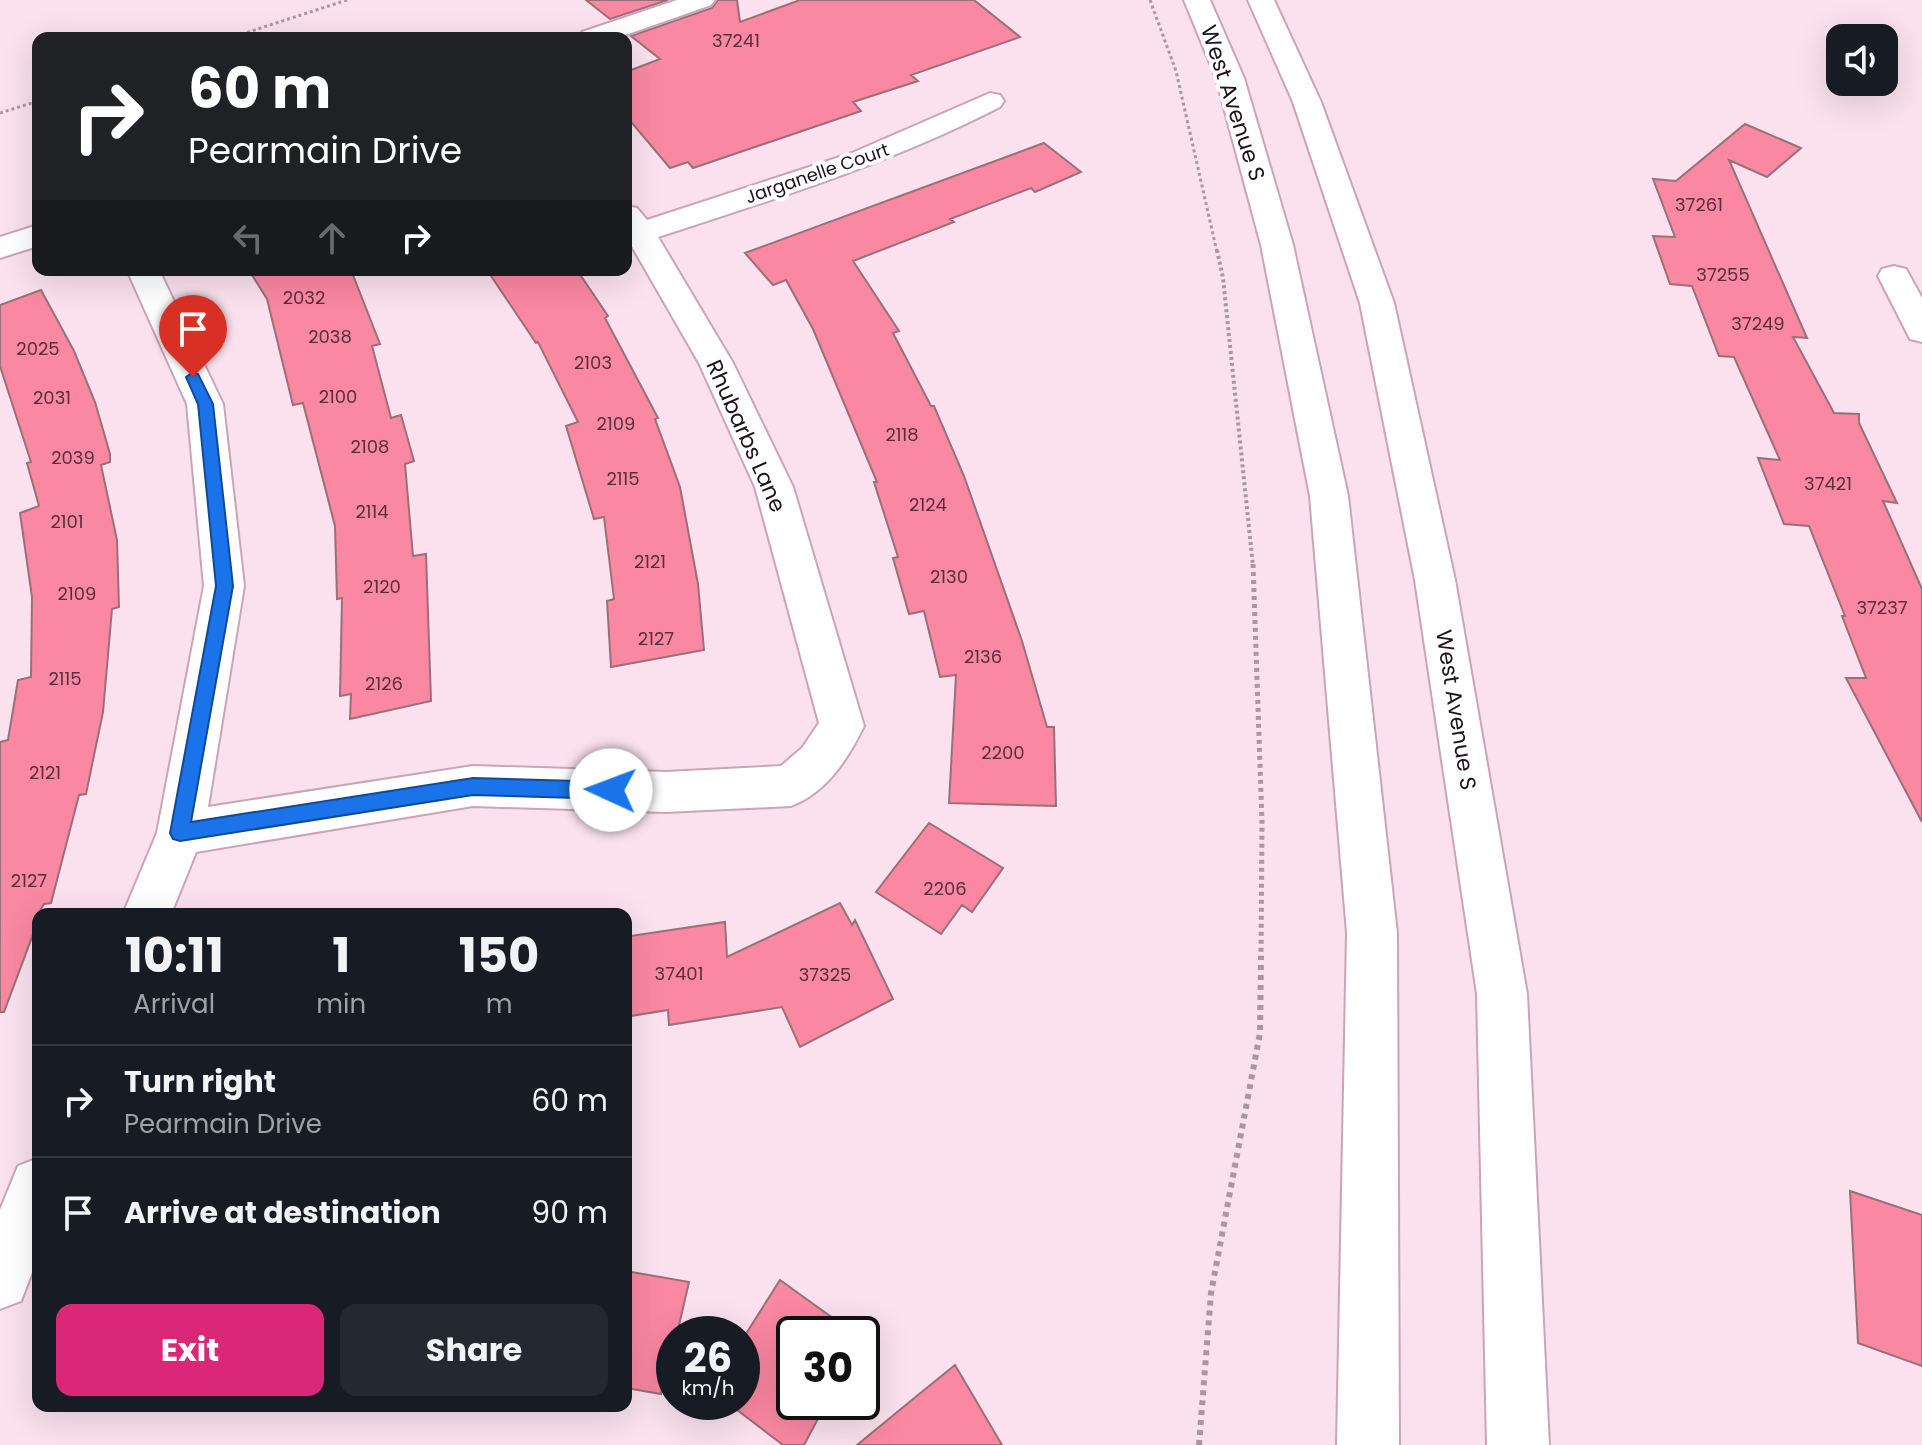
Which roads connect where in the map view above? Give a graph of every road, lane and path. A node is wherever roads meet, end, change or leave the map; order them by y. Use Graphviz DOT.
graph roads {
  1 [pos="347,0"];
  2 [pos="702,0"];
  3 [pos="1150,0"];
  4 [pos="1197,0"];
  5 [pos="1261,0"];
  6 [pos="248,32"];
  7 [pos="609,32"];
  8 [pos="990,101"];
  9 [pos="32,103"];
  10 [pos="0,113"];
  11 [pos="633,224"];
  12 [pos="32,237"];
  13 [pos="0,248"];
  14 [pos="146,276"];
  15 [pos="1894,276"];
  16 [pos="1922,331"];
  17 [pos="180,833"];
  18 [pos="149,908"];
  19 [pos="32,1201"];
  20 [pos="0,1280"];
  21 [pos="1199,1445"];
  22 [pos="1368,1445"];
  23 [pos="1518,1445"];
  1 -- 6 [label="path"];
  2 -- 7 [label="street"];
  3 -- 21 [label="path"];
  4 -- 22 [label="street, West Avenue S"];
  5 -- 23 [label="street, West Avenue S"];
  8 -- 11 [label="street, Jarganelle Court"];
  9 -- 10 [label="path"];
  11 -- 17 [label="street, Rhubarbs Lane"];
  12 -- 13 [label="street"];
  14 -- 17 [label="street"];
  15 -- 16 [label="street"];
  17 -- 18 [label="street"];
  19 -- 20 [label="street"];
}
